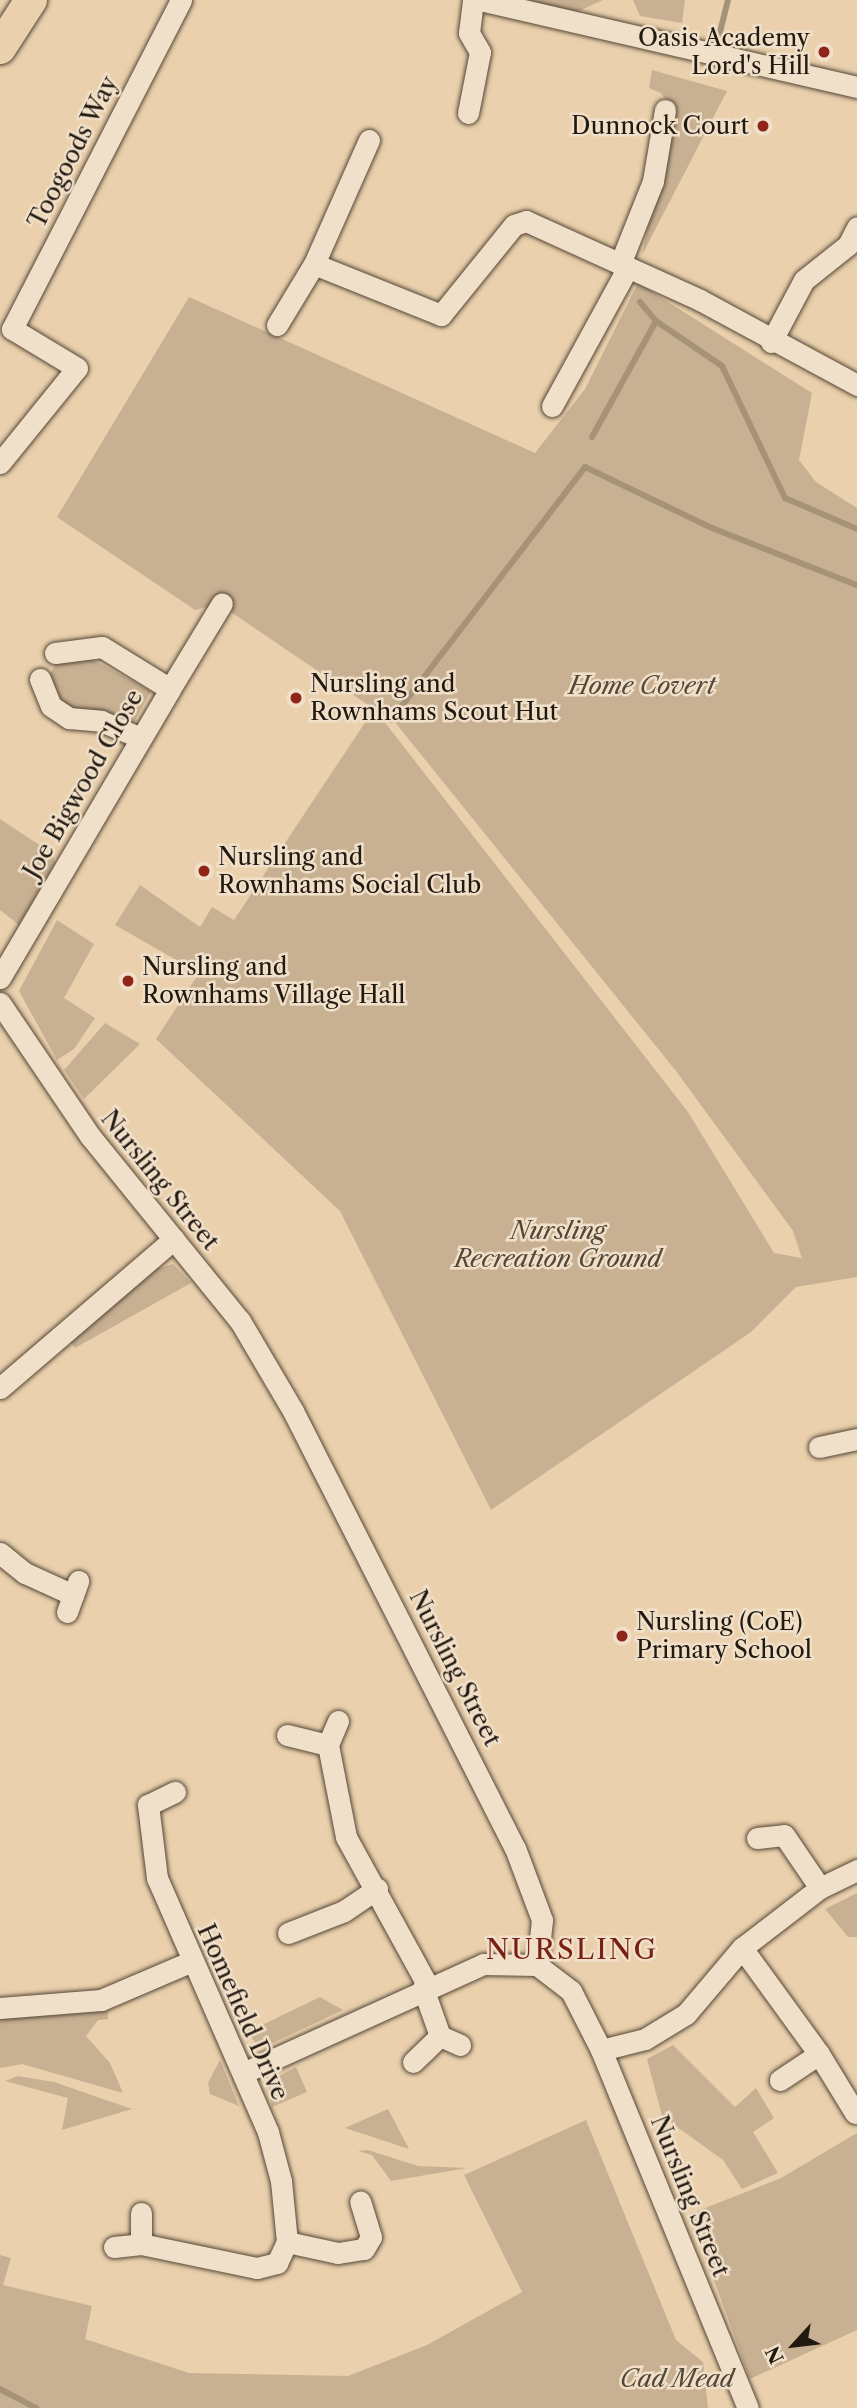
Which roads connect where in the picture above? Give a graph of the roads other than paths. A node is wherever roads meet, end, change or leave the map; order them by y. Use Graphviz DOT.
graph roads {
  1 [pos="31,0"];
  2 [pos="181,0"];
  3 [pos="473,0"];
  4 [pos="480,0"];
  5 [pos="0,48"];
  6 [pos="857,87"];
  7 [pos="664,110"];
  8 [pos="468,113"];
  9 [pos="369,140"];
  10 [pos="857,227"];
  11 [pos="314,264"];
  12 [pos="624,265"];
  13 [pos="276,324"];
  14 [pos="6,325"];
  15 [pos="771,342"];
  16 [pos="857,385"];
  17 [pos="552,406"];
  18 [pos="0,463"];
  19 [pos="222,603"];
  20 [pos="55,653"];
  21 [pos="40,679"];
  22 [pos="170,689"];
  23 [pos="141,738"];
  24 [pos="0,978"];
  25 [pos="0,1003"];
  26 [pos="174,1239"];
  27 [pos="0,1388"];
  28 [pos="857,1439"];
  29 [pos="819,1447"];
  30 [pos="0,1553"];
  31 [pos="73,1596"];
  32 [pos="338,1721"];
  33 [pos="287,1735"];
  34 [pos="328,1745"];
  35 [pos="175,1792"];
  36 [pos="757,1838"];
  37 [pos="857,1870"];
  38 [pos="820,1888"];
  39 [pos="377,1889"];
  40 [pos="288,1933"];
  41 [pos="742,1948"];
  42 [pos="190,1962"];
  43 [pos="537,1965"];
  44 [pos="426,1987"];
  45 [pos="0,2008"];
  46 [pos="601,2050"];
  47 [pos="819,2054"];
  48 [pos="413,2062"];
  49 [pos="243,2073"];
  50 [pos="780,2080"];
  51 [pos="855,2113"];
  52 [pos="360,2202"];
  53 [pos="141,2213"];
  54 [pos="287,2242"];
  55 [pos="141,2244"];
  56 [pos="114,2247"];
  57 [pos="748,2408"];
  1 -- 5 [label="main road"];
  2 -- 14 [label="street, Toogoods Way"];
  3 -- 8 [label="street"];
  4 -- 6 [label="street"];
  7 -- 12 [label="street"];
  9 -- 11 [label="street"];
  10 -- 15 [label="street"];
  11 -- 12 [label="street"];
  11 -- 13 [label="street"];
  12 -- 15 [label="street"];
  12 -- 17 [label="street"];
  14 -- 18 [label="street, Toogoods Way"];
  15 -- 16 [label="street"];
  19 -- 22 [label="street, Joe Bigwood Close"];
  20 -- 22 [label="street"];
  21 -- 23 [label="street"];
  22 -- 23 [label="street, Joe Bigwood Close"];
  23 -- 24 [label="street, Joe Bigwood Close"];
  25 -- 26 [label="street, Nursling Street"];
  26 -- 27 [label="street"];
  26 -- 43 [label="street, Nursling Street"];
  28 -- 29 [label="street"];
  30 -- 31 [label="street"];
  32 -- 34 [label="street"];
  33 -- 34 [label="street"];
  34 -- 39 [label="street"];
  35 -- 42 [label="street, Homefield Drive"];
  36 -- 38 [label="street"];
  37 -- 38 [label="street"];
  38 -- 41 [label="street"];
  39 -- 40 [label="street"];
  39 -- 44 [label="street"];
  41 -- 46 [label="street"];
  41 -- 47 [label="street"];
  42 -- 45 [label="street"];
  42 -- 49 [label="street, Homefield Drive"];
  43 -- 44 [label="street"];
  43 -- 46 [label="street, Nursling Street"];
  44 -- 48 [label="street"];
  44 -- 49 [label="street"];
  46 -- 57 [label="street, Nursling Street"];
  47 -- 50 [label="street"];
  47 -- 51 [label="street"];
  49 -- 54 [label="street, Homefield Drive"];
  52 -- 54 [label="street"];
  53 -- 55 [label="street"];
  54 -- 55 [label="street"];
  55 -- 56 [label="street"];
}
